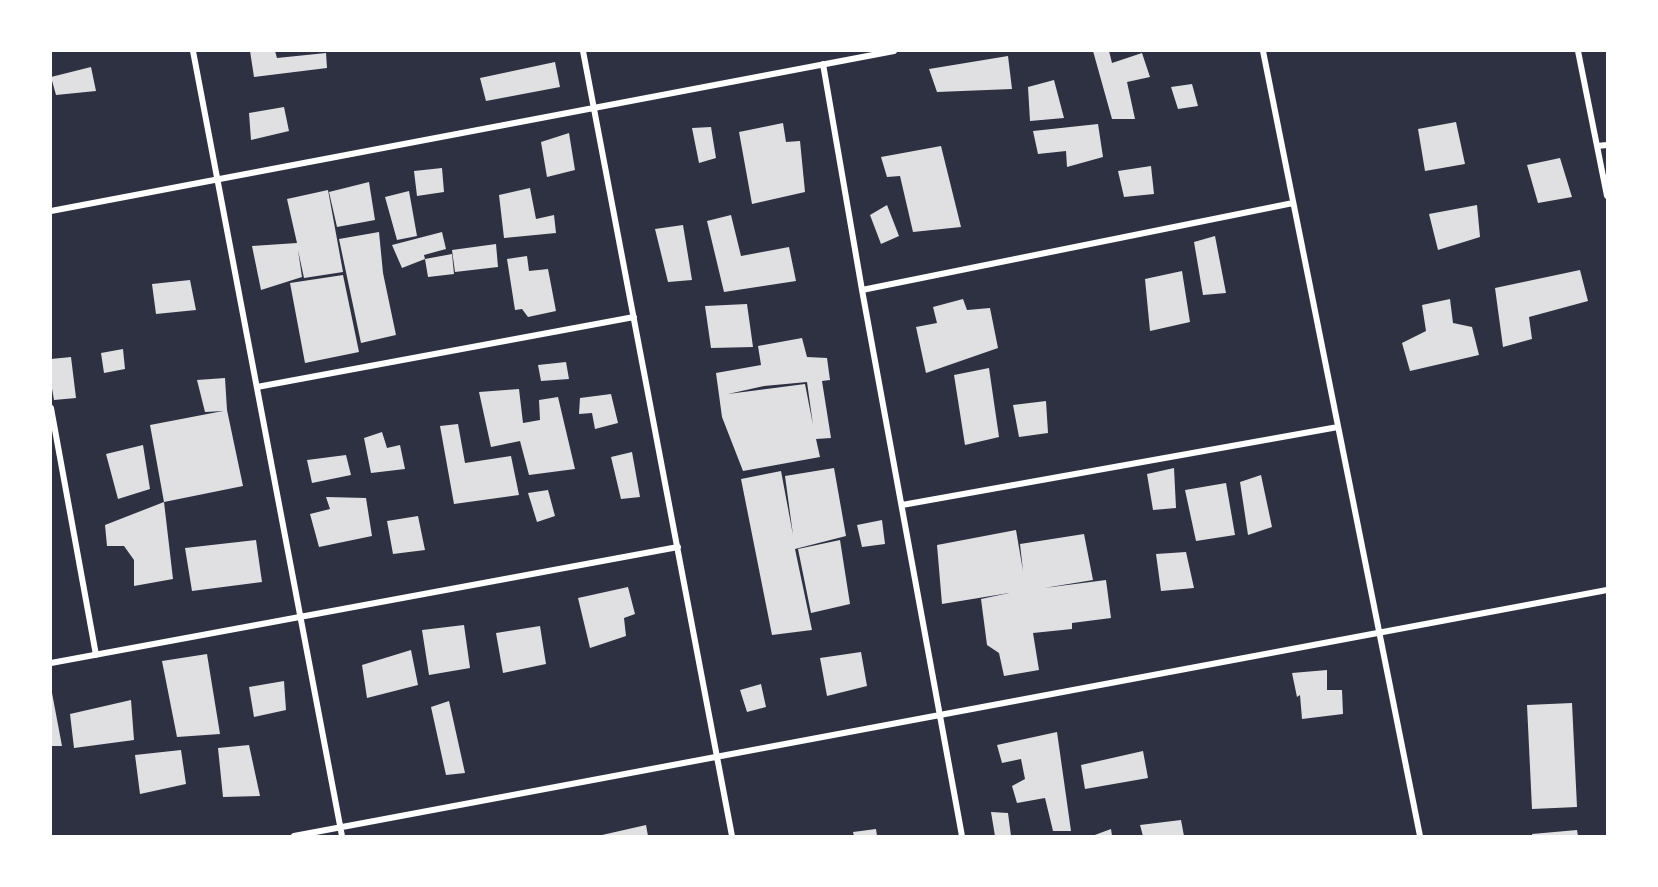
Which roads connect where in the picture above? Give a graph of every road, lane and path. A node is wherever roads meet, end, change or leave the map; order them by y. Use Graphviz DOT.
graph roads {
  1 [pos="193,51"];
  2 [pos="584,51"];
  3 [pos="894,51"];
  4 [pos="1263,51"];
  5 [pos="1578,51"];
  6 [pos="823,64"];
  7 [pos="594,108"];
  8 [pos="1607,145"];
  9 [pos="1597,146"];
  10 [pos="217,179"];
  11 [pos="1607,196"];
  12 [pos="1293,203"];
  13 [pos="51,211"];
  14 [pos="862,290"];
  15 [pos="634,317"];
  16 [pos="257,387"];
  17 [pos="51,408"];
  18 [pos="1338,427"];
  19 [pos="54,448"];
  20 [pos="902,505"];
  21 [pos="678,547"];
  22 [pos="1607,590"];
  23 [pos="300,617"];
  24 [pos="1380,633"];
  25 [pos="96,655"];
  26 [pos="51,663"];
  27 [pos="940,715"];
  28 [pos="717,757"];
  29 [pos="340,827"];
  30 [pos="294,836"];
  31 [pos="342,836"];
  32 [pos="732,836"];
  33 [pos="962,836"];
  34 [pos="1420,836"];
  1 -- 10 [label="street"];
  2 -- 7 [label="street"];
  3 -- 6 [label="street"];
  4 -- 12 [label="street"];
  5 -- 9 [label="street"];
  6 -- 7 [label="street"];
  6 -- 14 [label="street"];
  7 -- 10 [label="street"];
  7 -- 15 [label="street"];
  8 -- 9 [label="street"];
  9 -- 11 [label="street"];
  10 -- 13 [label="street"];
  10 -- 16 [label="street"];
  12 -- 14 [label="street"];
  12 -- 18 [label="street"];
  14 -- 20 [label="street"];
  15 -- 16 [label="street"];
  15 -- 21 [label="street"];
  16 -- 23 [label="street"];
  17 -- 19 [label="street"];
  18 -- 20 [label="street"];
  18 -- 24 [label="street"];
  19 -- 25 [label="street"];
  20 -- 27 [label="street"];
  21 -- 23 [label="street"];
  21 -- 28 [label="street"];
  22 -- 24 [label="street"];
  23 -- 25 [label="street"];
  23 -- 29 [label="street"];
  24 -- 27 [label="street"];
  24 -- 34 [label="street"];
  25 -- 26 [label="street"];
  27 -- 28 [label="street"];
  27 -- 33 [label="street"];
  28 -- 29 [label="street"];
  28 -- 32 [label="street"];
  29 -- 30 [label="street"];
  29 -- 31 [label="street"];
}
